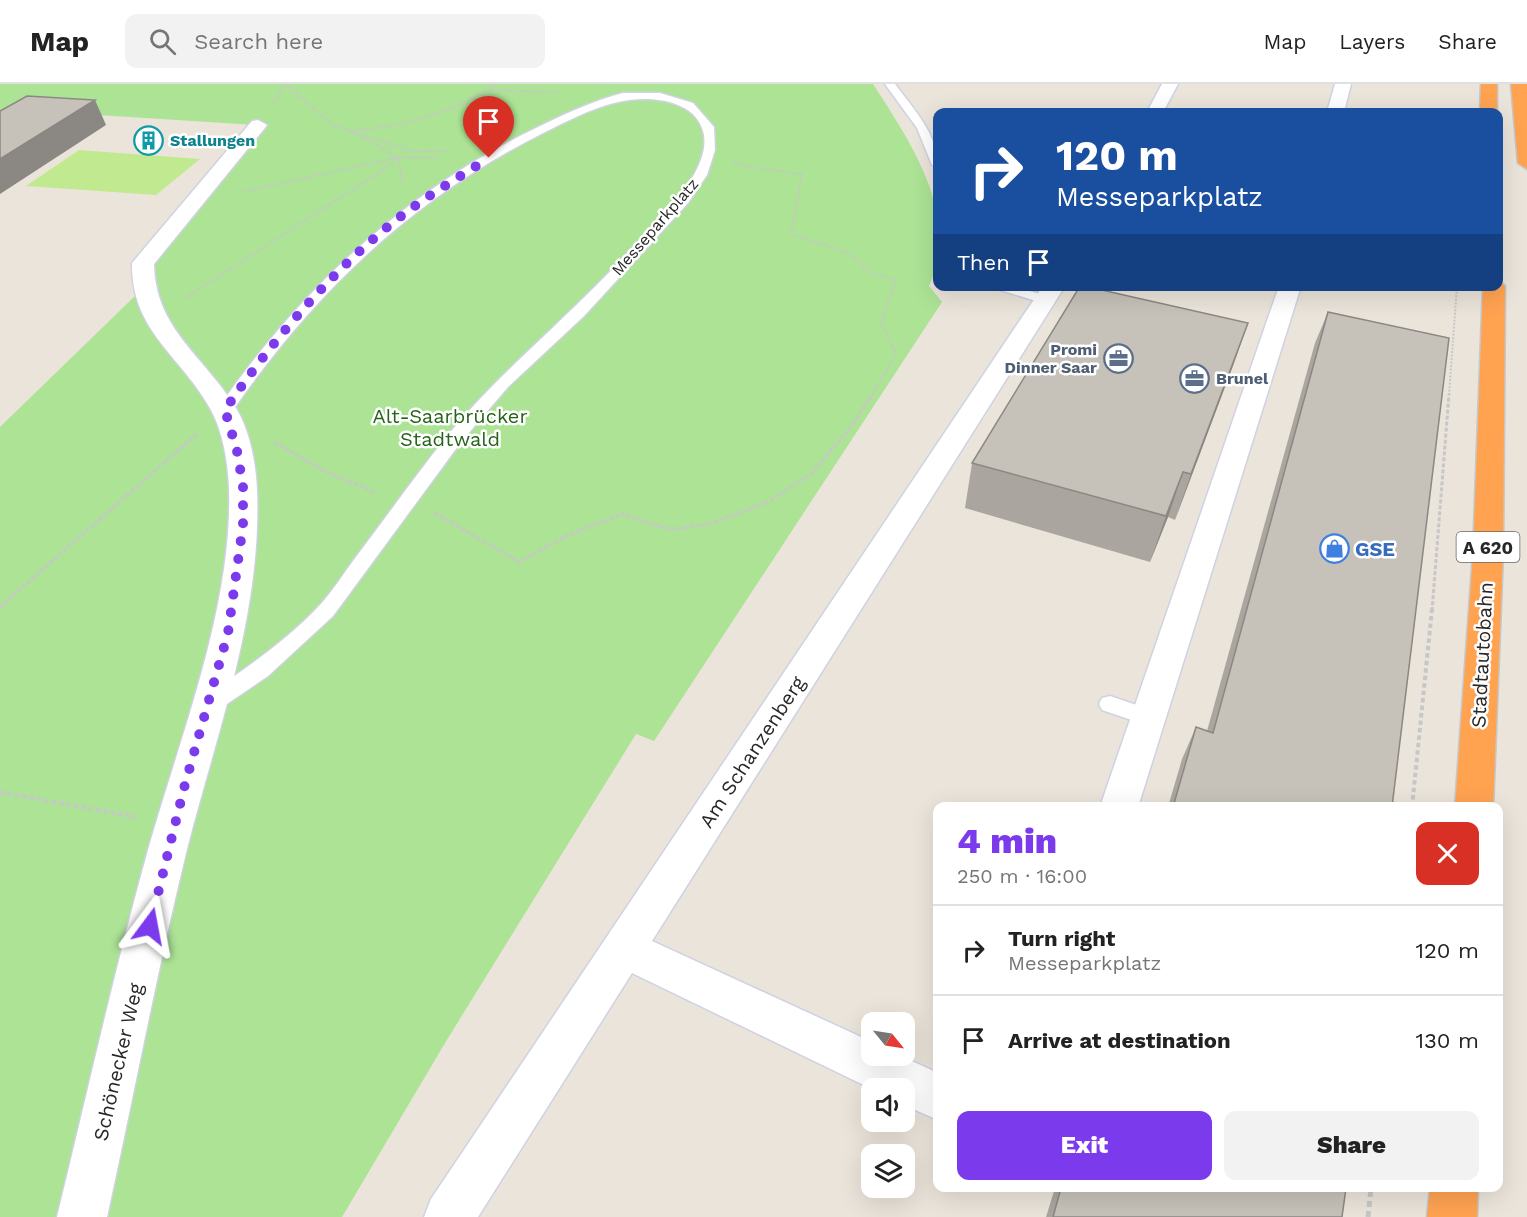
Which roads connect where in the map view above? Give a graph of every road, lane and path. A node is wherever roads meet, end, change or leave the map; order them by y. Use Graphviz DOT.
graph roads {
  1 [pos="286,84"];
  2 [pos="497,84"];
  3 [pos="890,84"];
  4 [pos="1170,84"];
  5 [pos="1343,84"];
  6 [pos="1489,84"];
  7 [pos="1519,84"];
  8 [pos="1157,108"];
  9 [pos="1337,108"];
  10 [pos="1489,108"];
  11 [pos="258,125"];
  12 [pos="351,131"];
  13 [pos="709,150"];
  14 [pos="456,151"];
  15 [pos="933,153"];
  16 [pos="398,157"];
  17 [pos="441,158"];
  18 [pos="1527,163"];
  19 [pos="192,202"];
  20 [pos="1034,291"];
  21 [pos="1288,291"];
  22 [pos="1457,291"];
  23 [pos="1494,291"];
  24 [pos="1050,293"];
  25 [pos="153,316"];
  26 [pos="225,410"];
  27 [pos="404,504"];
  28 [pos="0,607"];
  29 [pos="1110,704"];
  30 [pos="206,706"];
  31 [pos="1149,718"];
  32 [pos="0,792"];
  33 [pos="1121,802"];
  34 [pos="1413,802"];
  35 [pos="1474,802"];
  36 [pos="175,824"];
  37 [pos="624,948"];
  38 [pos="933,1095"];
  39 [pos="1371,1192"];
  40 [pos="1454,1192"];
  41 [pos="82,1217"];
  42 [pos="449,1217"];
  43 [pos="1368,1217"];
  44 [pos="1452,1217"];
  1 -- 12 [label="path"];
  2 -- 12 [label="path"];
  3 -- 15 [label="lane"];
  4 -- 8 [label="street"];
  5 -- 9 [label="street"];
  6 -- 10 [label="highway"];
  7 -- 18 [label="highway"];
  11 -- 19 [label="street, Schönecker Weg"];
  12 -- 14 [label="path"];
  12 -- 16 [label="path"];
  13 -- 26 [label="lane, Messeparkplatz"];
  13 -- 27 [label="lane, Messeparkplatz"];
  13 -- 27 [label="path"];
  16 -- 17 [label="path"];
  16 -- 19 [label="path"];
  16 -- 25 [label="path"];
  19 -- 25 [label="street, Schönecker Weg"];
  20 -- 24 [label="lane"];
  21 -- 31 [label="street"];
  22 -- 34 [label="path"];
  23 -- 35 [label="highway, Stadtautobahn / A 620"];
  24 -- 37 [label="street, Am Schanzenberg"];
  25 -- 26 [label="street, Schönecker Weg"];
  26 -- 27 [label="path"];
  26 -- 28 [label="path"];
  26 -- 30 [label="street, Schönecker Weg"];
  27 -- 30 [label="lane, Messeparkplatz"];
  29 -- 31 [label="lane"];
  30 -- 36 [label="street, Schönecker Weg"];
  31 -- 33 [label="street"];
  32 -- 36 [label="path"];
  36 -- 41 [label="street, Schönecker Weg"];
  37 -- 38 [label="street"];
  37 -- 42 [label="street, Am Schanzenberg"];
  39 -- 43 [label="path"];
  40 -- 44 [label="highway"];
}
